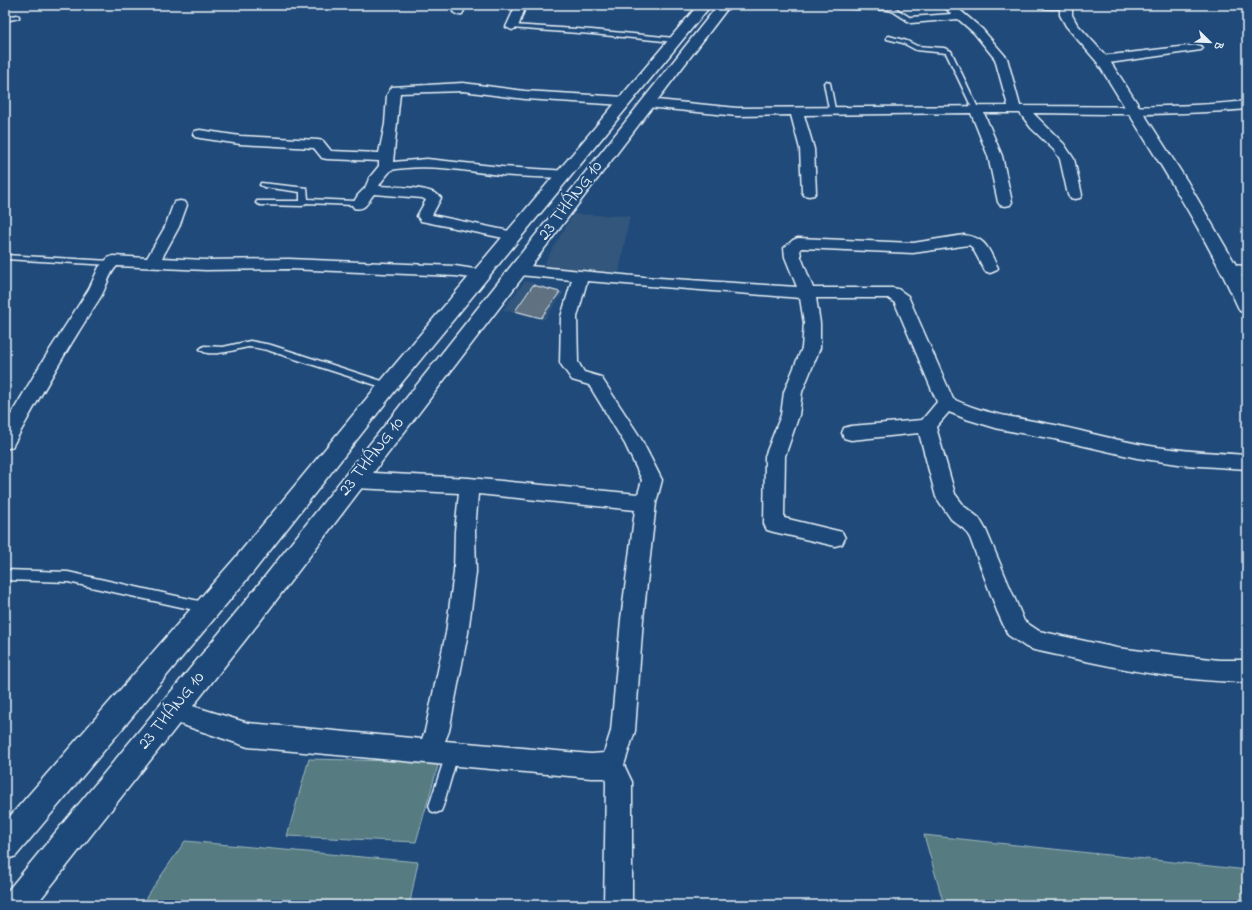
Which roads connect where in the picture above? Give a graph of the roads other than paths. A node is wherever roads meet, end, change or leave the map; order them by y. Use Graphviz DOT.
graph roads {
  1 [pos="521,5"];
  2 [pos="705,5"];
  3 [pos="724,5"];
  4 [pos="1043,5"];
  5 [pos="1060,5"];
  6 [pos="1066,5"];
  7 [pos="835,6"];
  8 [pos="949,6"];
  9 [pos="892,7"];
  10 [pos="963,11"];
  11 [pos="17,17"];
  12 [pos="5,18"];
  13 [pos="911,20"];
  14 [pos="512,27"];
  15 [pos="889,38"];
  16 [pos="674,40"];
  17 [pos="1197,48"];
  18 [pos="1102,60"];
  19 [pos="827,83"];
  20 [pos="624,101"];
  21 [pos="647,103"];
  22 [pos="1247,105"];
  23 [pos="832,110"];
  24 [pos="976,110"];
  25 [pos="1020,110"];
  26 [pos="1134,111"];
  27 [pos="797,112"];
  28 [pos="200,134"];
  29 [pos="386,162"];
  30 [pos="564,174"];
  31 [pos="264,185"];
  32 [pos="371,190"];
  33 [pos="809,192"];
  34 [pos="1075,195"];
  35 [pos="304,201"];
  36 [pos="1005,202"];
  37 [pos="260,204"];
  38 [pos="180,205"];
  39 [pos="359,205"];
  40 [pos="512,236"];
  41 [pos="5,257"];
  42 [pos="110,263"];
  43 [pos="152,263"];
  44 [pos="990,268"];
  45 [pos="519,270"];
  46 [pos="1230,270"];
  47 [pos="1247,271"];
  48 [pos="481,274"];
  49 [pos="581,276"];
  50 [pos="807,293"];
  51 [pos="1247,305"];
  52 [pos="204,349"];
  53 [pos="388,386"];
  54 [pos="946,403"];
  55 [pos="358,423"];
  56 [pos="927,426"];
  57 [pos="851,432"];
  58 [pos="390,434"];
  59 [pos="5,442"];
  60 [pos="1247,462"];
  61 [pos="355,480"];
  62 [pos="470,486"];
  63 [pos="646,503"];
  64 [pos="835,538"];
  65 [pos="5,575"];
  66 [pos="208,608"];
  67 [pos="1247,671"];
  68 [pos="173,711"];
  69 [pos="429,752"];
  70 [pos="452,754"];
  71 [pos="612,764"];
  72 [pos="436,806"];
  73 [pos="5,845"];
  74 [pos="16,905"];
  75 [pos="618,905"];
  1 -- 14 [label="street"];
  2 -- 16 [label="main road, 23 THÁNG 10"];
  3 -- 21 [label="main road, 23 THÁNG 10"];
  4 -- 5 [label="street"];
  6 -- 18 [label="main road"];
  7 -- 9 [label="lane"];
  8 -- 10 [label="street"];
  9 -- 13 [label="lane"];
  10 -- 13 [label="street"];
  10 -- 25 [label="street"];
  11 -- 12 [label="lane"];
  14 -- 16 [label="lane"];
  15 -- 24 [label="lane"];
  16 -- 20 [label="main road, 23 THÁNG 10"];
  17 -- 18 [label="street"];
  18 -- 26 [label="main road"];
  19 -- 23 [label="lane"];
  20 -- 21 [label="main road"];
  20 -- 29 [label="street"];
  20 -- 30 [label="main road, 23 THÁNG 10"];
  21 -- 27 [label="street"];
  21 -- 45 [label="main road, 23 THÁNG 10"];
  22 -- 26 [label="street"];
  23 -- 24 [label="street"];
  23 -- 27 [label="street"];
  24 -- 25 [label="street"];
  24 -- 36 [label="street"];
  25 -- 26 [label="street"];
  25 -- 34 [label="street"];
  26 -- 46 [label="main road"];
  27 -- 33 [label="street"];
  28 -- 29 [label="street"];
  29 -- 30 [label="street"];
  29 -- 32 [label="street"];
  30 -- 40 [label="main road, 23 THÁNG 10"];
  31 -- 35 [label="lane"];
  32 -- 39 [label="street"];
  32 -- 40 [label="street"];
  35 -- 37 [label="lane"];
  35 -- 39 [label="lane"];
  38 -- 43 [label="street"];
  40 -- 48 [label="main road, 23 THÁNG 10"];
  41 -- 42 [label="lane"];
  42 -- 43 [label="street"];
  42 -- 59 [label="street"];
  43 -- 48 [label="street"];
  44 -- 50 [label="street"];
  45 -- 49 [label="street"];
  45 -- 58 [label="main road, 23 THÁNG 10"];
  46 -- 47 [label="street"];
  46 -- 51 [label="main road"];
  48 -- 53 [label="main road, 23 THÁNG 10"];
  49 -- 50 [label="street"];
  49 -- 63 [label="street"];
  50 -- 54 [label="street"];
  50 -- 64 [label="street"];
  52 -- 53 [label="lane"];
  53 -- 55 [label="main road, 23 THÁNG 10"];
  54 -- 56 [label="street"];
  54 -- 60 [label="street"];
  55 -- 58 [label="main road"];
  55 -- 66 [label="main road, 23 THÁNG 10"];
  56 -- 57 [label="street"];
  56 -- 67 [label="street"];
  58 -- 61 [label="main road, 23 THÁNG 10"];
  61 -- 62 [label="street"];
  61 -- 68 [label="main road, 23 THÁNG 10"];
  62 -- 63 [label="street"];
  62 -- 69 [label="street"];
  63 -- 71 [label="street"];
  65 -- 66 [label="lane"];
  66 -- 73 [label="main road, 23 THÁNG 10"];
  68 -- 69 [label="street"];
  68 -- 74 [label="main road, 23 THÁNG 10"];
  69 -- 70 [label="street"];
  70 -- 71 [label="street"];
  70 -- 72 [label="lane"];
  71 -- 75 [label="street"];
}
